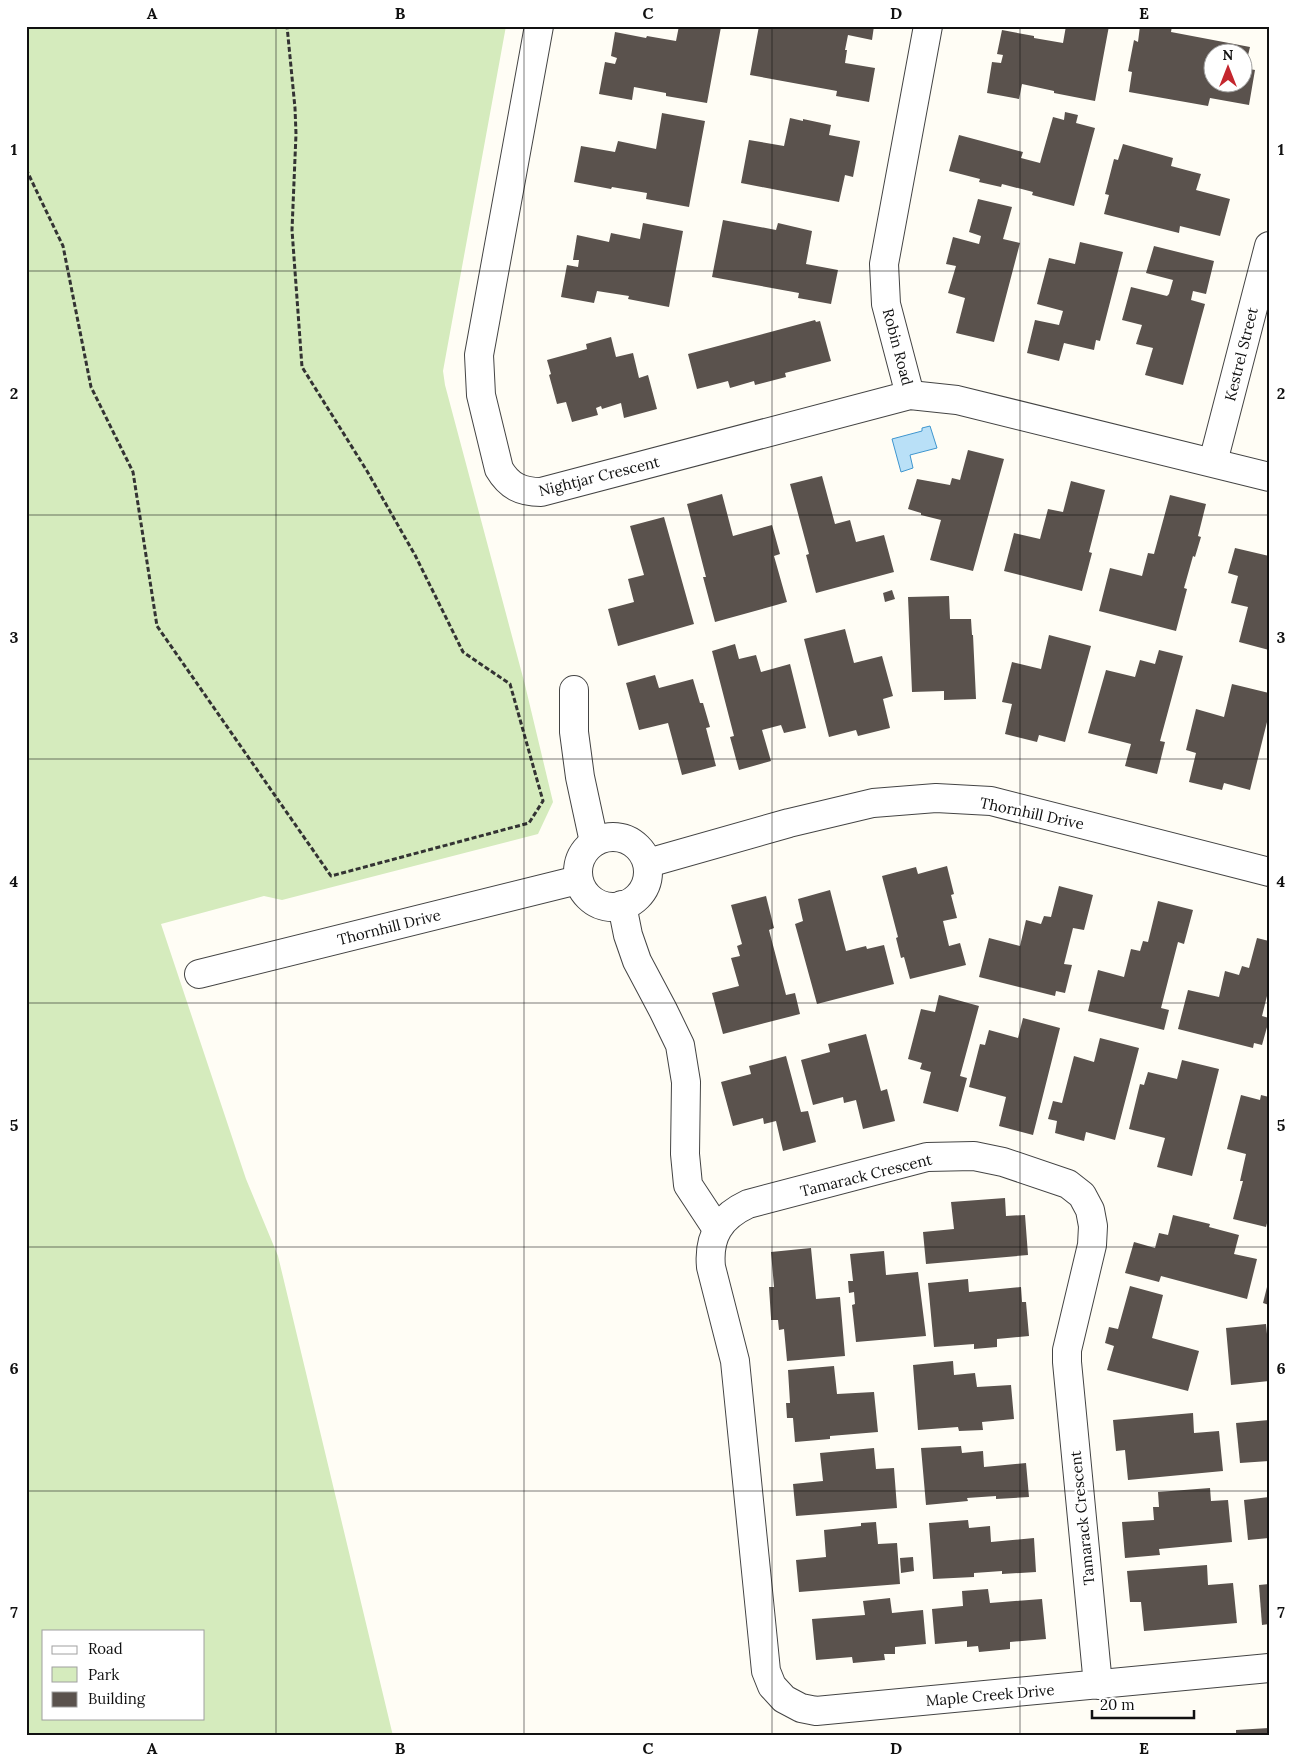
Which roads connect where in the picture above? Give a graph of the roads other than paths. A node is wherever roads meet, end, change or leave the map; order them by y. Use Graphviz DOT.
graph roads {
  1 [pos="539,26"];
  2 [pos="928,26"];
  3 [pos="1269,246"];
  4 [pos="910,395"];
  5 [pos="1214,462"];
  6 [pos="1269,477"];
  7 [pos="574,690"];
  8 [pos="594,842"];
  9 [pos="648,863"];
  10 [pos="1269,872"];
  11 [pos="578,880"];
  12 [pos="622,905"];
  13 [pos="199,974"];
  14 [pos="717,1229"];
  15 [pos="1269,1668"];
  16 [pos="1098,1685"];
  1 -- 4 [label="street, Nightjar Crescent"];
  2 -- 4 [label="street, Robin Road"];
  3 -- 5 [label="street, Kestrel Street"];
  4 -- 5 [label="street, Robin Road"];
  5 -- 6 [label="street, Robin Road"];
  7 -- 8 [label="street"];
  8 -- 9 [label="street"];
  8 -- 11 [label="street"];
  9 -- 10 [label="street, Thornhill Drive"];
  9 -- 12 [label="street"];
  11 -- 12 [label="street"];
  11 -- 13 [label="street, Thornhill Drive"];
  12 -- 14 [label="street"];
  14 -- 16 [label="street, Maple Creek Drive"];
  14 -- 16 [label="street, Tamarack Crescent"];
  15 -- 16 [label="street, Maple Creek Drive"];
}
